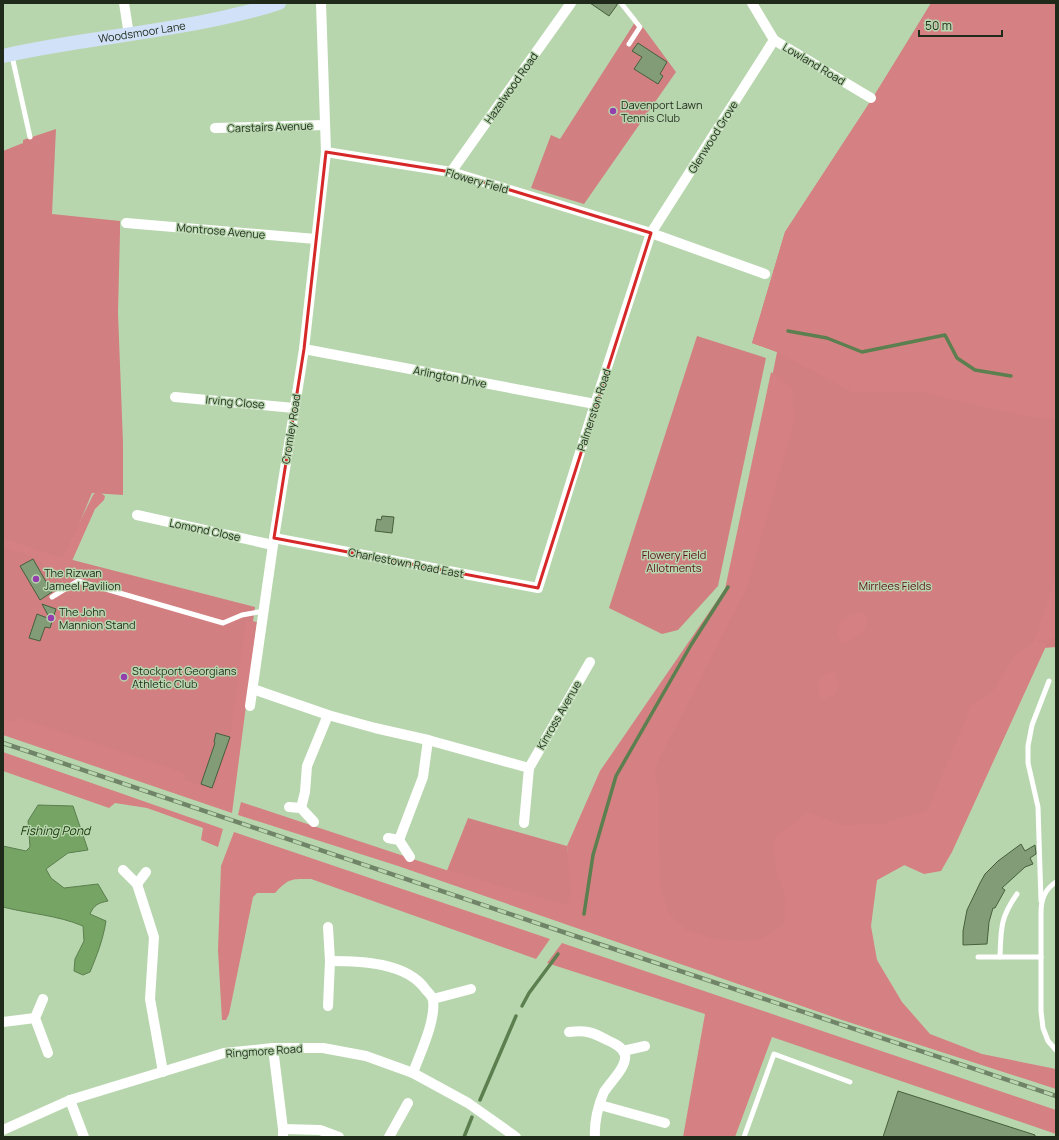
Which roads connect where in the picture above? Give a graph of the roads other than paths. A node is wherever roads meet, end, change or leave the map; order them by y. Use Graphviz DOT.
graph roads {
  1 [pos="124,3"];
  2 [pos="321,3"];
  3 [pos="571,3"];
  4 [pos="621,3"];
  5 [pos="752,3"];
  6 [pos="271,4"];
  7 [pos="129,35"];
  8 [pos="774,40"];
  9 [pos="629,44"];
  10 [pos="7,55"];
  11 [pos="871,98"];
  12 [pos="325,125"];
  13 [pos="215,128"];
  14 [pos="30,137"];
  15 [pos="326,152"];
  16 [pos="451,172"];
  17 [pos="126,223"];
  18 [pos="652,233"];
  19 [pos="316,240"];
  20 [pos="765,274"];
  21 [pos="304,349"];
  22 [pos="175,397"];
  23 [pos="595,404"];
  24 [pos="294,408"];
  25 [pos="137,515"];
  26 [pos="274,542"];
  27 [pos="538,588"];
  28 [pos="52,597"];
  29 [pos="264,611"];
  30 [pos="590,662"];
  31 [pos="1049,681"];
  32 [pos="253,689"];
  33 [pos="250,706"];
  34 [pos="328,715"];
  35 [pos="428,740"];
  36 [pos="529,768"];
  37 [pos="289,807"];
  38 [pos="301,808"];
  39 [pos="314,822"];
  40 [pos="524,823"];
  41 [pos="388,838"];
  42 [pos="399,840"];
  43 [pos="410,857"];
  44 [pos="123,870"];
  45 [pos="146,872"];
  46 [pos="1056,882"];
  47 [pos="137,884"];
  48 [pos="1016,894"];
  49 [pos="1041,901"];
  50 [pos="328,927"];
  51 [pos="1041,956"];
  52 [pos="978,957"];
  53 [pos="1000,957"];
  54 [pos="330,961"];
  55 [pos="471,989"];
  56 [pos="43,999"];
  57 [pos="433,999"];
  58 [pos="328,1006"];
  59 [pos="35,1018"];
  60 [pos="3,1022"];
  61 [pos="569,1032"];
  62 [pos="645,1046"];
  63 [pos="273,1048"];
  64 [pos="1056,1050"];
  65 [pos="623,1051"];
  66 [pos="48,1053"];
  67 [pos="163,1072"];
  68 [pos="413,1073"];
  69 [pos="850,1082"];
  70 [pos="70,1100"];
  71 [pos="408,1103"];
  72 [pos="600,1105"];
  73 [pos="665,1122"];
  74 [pos="3,1130"];
  75 [pos="283,1133"];
  76 [pos="84,1137"];
  77 [pos="339,1137"];
  78 [pos="389,1137"];
  79 [pos="516,1137"];
  80 [pos="595,1137"];
  81 [pos="744,1137"];
  1 -- 7 [label="street"];
  2 -- 12 [label="street"];
  3 -- 16 [label="street, Hazelwood Road"];
  4 -- 9 [label="lane"];
  5 -- 8 [label="street, Lowland Road"];
  6 -- 7 [label="street, Woodsmoor Lane"];
  7 -- 10 [label="street, Woodsmoor Lane"];
  8 -- 11 [label="street, Lowland Road"];
  8 -- 18 [label="street, Glenwood Grove"];
  10 -- 14 [label="lane"];
  12 -- 13 [label="street, Carstairs Avenue"];
  12 -- 15 [label="street"];
  15 -- 16 [label="street, Flowery Field"];
  15 -- 19 [label="street, Cromley Road"];
  16 -- 18 [label="street, Flowery Field"];
  17 -- 19 [label="street, Montrose Avenue"];
  18 -- 20 [label="street, Flowery Field"];
  18 -- 23 [label="street, Palmerston Road"];
  19 -- 21 [label="street, Cromley Road"];
  21 -- 23 [label="street, Arlington Drive"];
  21 -- 24 [label="street, Cromley Road"];
  22 -- 24 [label="street, Irving Close"];
  23 -- 27 [label="street, Palmerston Road"];
  24 -- 26 [label="street, Cromley Road"];
  25 -- 26 [label="street, Lomond Close"];
  26 -- 27 [label="street, Charlestown Road East"];
  26 -- 29 [label="street, Cromley Road"];
  28 -- 29 [label="lane"];
  29 -- 32 [label="street, Cromley Road"];
  30 -- 36 [label="street, Kinross Avenue"];
  31 -- 49 [label="lane"];
  32 -- 33 [label="street, Cromley Road"];
  32 -- 34 [label="street"];
  34 -- 35 [label="street"];
  34 -- 38 [label="street"];
  35 -- 36 [label="street"];
  35 -- 42 [label="street"];
  36 -- 40 [label="street, Kinross Avenue"];
  37 -- 38 [label="street"];
  38 -- 39 [label="street"];
  41 -- 42 [label="street"];
  42 -- 43 [label="street"];
  44 -- 47 [label="street"];
  45 -- 47 [label="street"];
  46 -- 49 [label="lane"];
  47 -- 67 [label="street"];
  48 -- 53 [label="lane"];
  49 -- 51 [label="lane"];
  50 -- 54 [label="street"];
  51 -- 53 [label="lane"];
  51 -- 64 [label="lane"];
  52 -- 53 [label="lane"];
  54 -- 57 [label="street"];
  54 -- 58 [label="street"];
  55 -- 57 [label="street"];
  56 -- 59 [label="street"];
  57 -- 68 [label="street"];
  59 -- 60 [label="street"];
  59 -- 66 [label="street"];
  61 -- 65 [label="street"];
  62 -- 65 [label="street"];
  63 -- 67 [label="street, Ringmore Road"];
  63 -- 68 [label="street, Ringmore Road"];
  63 -- 75 [label="street"];
  65 -- 72 [label="street"];
  67 -- 70 [label="street, Ringmore Road"];
  68 -- 79 [label="street, Ringmore Road"];
  69 -- 81 [label="lane"];
  70 -- 74 [label="street, Ringmore Road"];
  70 -- 76 [label="street"];
  71 -- 78 [label="street"];
  72 -- 73 [label="street"];
  72 -- 80 [label="street"];
  75 -- 77 [label="street"];
}
